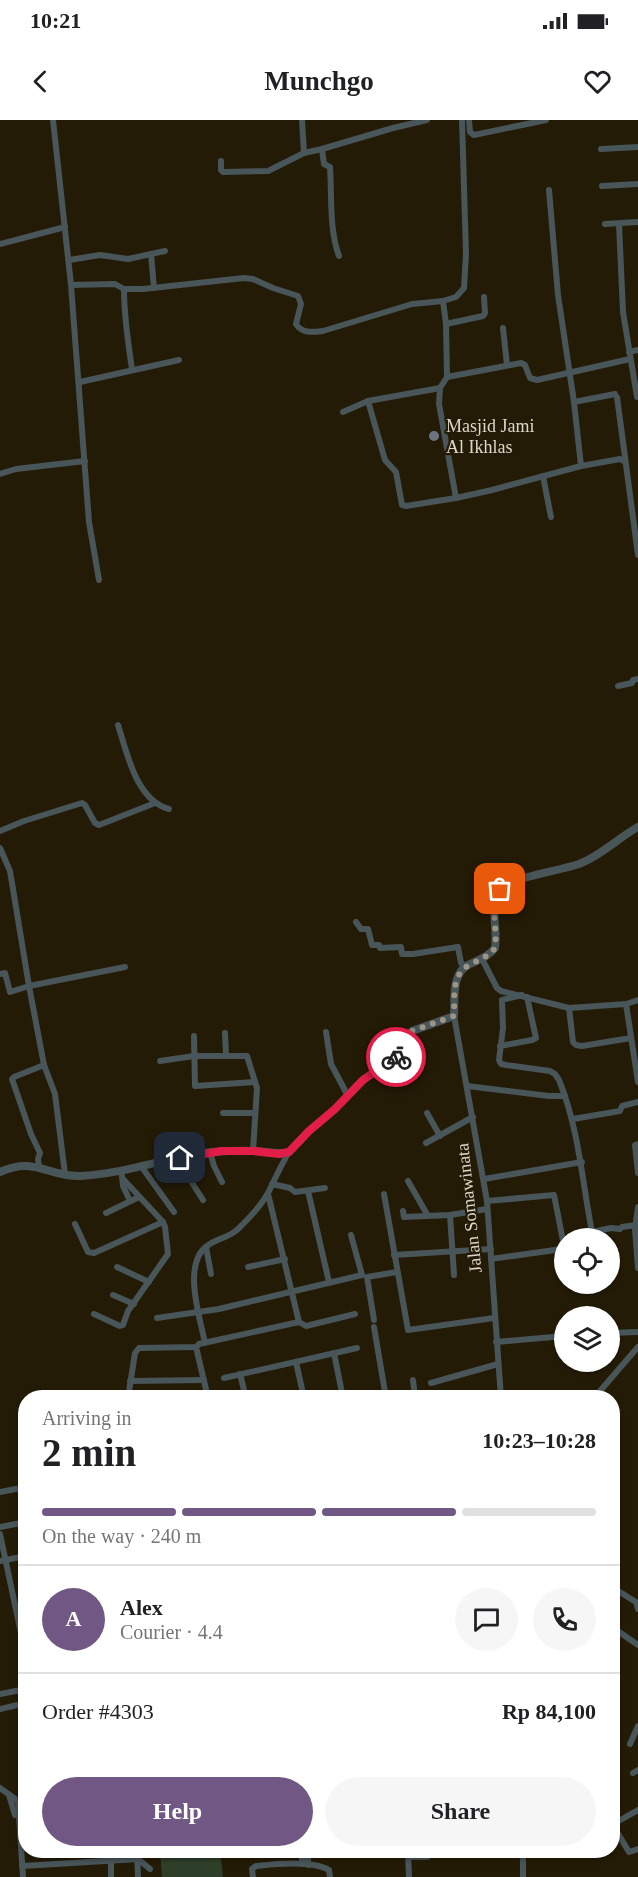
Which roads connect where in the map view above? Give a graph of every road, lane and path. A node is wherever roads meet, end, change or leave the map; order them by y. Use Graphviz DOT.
graph roads {
  1 [pos="53,120"];
  2 [pos="302,120"];
  3 [pos="427,120"];
  4 [pos="462,120"];
  5 [pos="469,120"];
  6 [pos="546,120"];
  7 [pos="638,147"];
  8 [pos="322,149"];
  9 [pos="601,149"];
  10 [pos="304,153"];
  11 [pos="221,161"];
  12 [pos="638,184"];
  13 [pos="602,186"];
  14 [pos="549,190"];
  15 [pos="638,222"];
  16 [pos="605,224"];
  17 [pos="619,224"];
  18 [pos="65,227"];
  19 [pos="0,244"];
  20 [pos="165,252"];
  21 [pos="151,254"];
  22 [pos="339,256"];
  23 [pos="69,260"];
  24 [pos="71,285"];
  25 [pos="154,288"];
  26 [pos="124,289"];
  27 [pos="484,297"];
  28 [pos="444,301"];
  29 [pos="446,324"];
  30 [pos="503,328"];
  31 [pos="638,350"];
  32 [pos="629,356"];
  33 [pos="179,360"];
  34 [pos="507,365"];
  35 [pos="132,369"];
  36 [pos="570,371"];
  37 [pos="447,377"];
  38 [pos="80,382"];
  39 [pos="440,388"];
  40 [pos="637,397"];
  41 [pos="368,401"];
  42 [pos="574,402"];
  43 [pos="343,412"];
  44 [pos="85,461"];
  45 [pos="624,461"];
  46 [pos="581,466"];
  47 [pos="0,474"];
  48 [pos="543,476"];
  49 [pos="456,498"];
  50 [pos="551,517"];
  51 [pos="638,555"];
  52 [pos="99,580"];
  53 [pos="638,679"];
  54 [pos="618,686"];
  55 [pos="118,725"];
  56 [pos="155,802"];
  57 [pos="169,809"];
  58 [pos="638,828"];
  59 [pos="0,831"];
  60 [pos="0,848"];
  61 [pos="491,871"];
  62 [pos="498,891"];
  63 [pos="356,922"];
  64 [pos="482,959"];
  65 [pos="465,966"];
  66 [pos="125,967"];
  67 [pos="0,974"];
  68 [pos="29,986"];
  69 [pos="525,996"];
  70 [pos="638,1000"];
  71 [pos="626,1004"];
  72 [pos="569,1008"];
  73 [pos="454,1016"];
  74 [pos="326,1032"];
  75 [pos="225,1033"];
  76 [pos="194,1036"];
  77 [pos="631,1038"];
  78 [pos="500,1046"];
  79 [pos="226,1055"];
  80 [pos="194,1056"];
  81 [pos="160,1061"];
  82 [pos="44,1065"];
  83 [pos="255,1082"];
  84 [pos="638,1082"];
  85 [pos="467,1086"];
  86 [pos="348,1096"];
  87 [pos="565,1096"];
  88 [pos="638,1102"];
  89 [pos="223,1113"];
  90 [pos="255,1113"];
  91 [pos="427,1113"];
  92 [pos="473,1117"];
  93 [pos="573,1119"];
  94 [pos="440,1136"];
  95 [pos="426,1143"];
  96 [pos="638,1144"];
  97 [pos="253,1151"];
  98 [pos="210,1152"];
  99 [pos="289,1152"];
  100 [pos="180,1158"];
  101 [pos="582,1162"];
  102 [pos="39,1166"];
  103 [pos="141,1166"];
  104 [pos="118,1171"];
  105 [pos="0,1172"];
  106 [pos="638,1173"];
  107 [pos="65,1174"];
  108 [pos="123,1179"];
  109 [pos="484,1179"];
  110 [pos="408,1181"];
  111 [pos="222,1182"];
  112 [pos="272,1184"];
  113 [pos="325,1188"];
  114 [pos="308,1191"];
  115 [pos="268,1194"];
  116 [pos="384,1194"];
  117 [pos="139,1197"];
  118 [pos="202,1200"];
  119 [pos="130,1201"];
  120 [pos="487,1205"];
  121 [pos="638,1207"];
  122 [pos="403,1211"];
  123 [pos="174,1212"];
  124 [pos="106,1213"];
  125 [pos="450,1215"];
  126 [pos="428,1216"];
  127 [pos="163,1222"];
  128 [pos="75,1224"];
  129 [pos="636,1225"];
  130 [pos="560,1228"];
  131 [pos="591,1228"];
  132 [pos="620,1229"];
  133 [pos="351,1235"];
  134 [pos="206,1247"];
  135 [pos="491,1249"];
  136 [pos="452,1250"];
  137 [pos="554,1250"];
  138 [pos="393,1255"];
  139 [pos="285,1259"];
  140 [pos="491,1259"];
  141 [pos="117,1267"];
  142 [pos="248,1267"];
  143 [pos="638,1268"];
  144 [pos="397,1272"];
  145 [pos="211,1274"];
  146 [pos="454,1275"];
  147 [pos="149,1282"];
  148 [pos="329,1282"];
  149 [pos="292,1292"];
  150 [pos="113,1295"];
  151 [pos="134,1304"];
  152 [pos="199,1312"];
  153 [pos="94,1314"];
  154 [pos="355,1314"];
  155 [pos="157,1318"];
  156 [pos="494,1318"];
  157 [pos="299,1322"];
  158 [pos="638,1332"];
  159 [pos="620,1333"];
  160 [pos="554,1337"];
  161 [pos="496,1342"];
  162 [pos="205,1343"];
  163 [pos="196,1347"];
  164 [pos="638,1347"];
  165 [pos="357,1348"];
  166 [pos="334,1353"];
  167 [pos="296,1362"];
  168 [pos="498,1364"];
  169 [pos="240,1374"];
  170 [pos="224,1377"];
  171 [pos="130,1380"];
  172 [pos="204,1380"];
  173 [pos="413,1380"];
  174 [pos="430,1383"];
  175 [pos="129,1390"];
  176 [pos="206,1390"];
  177 [pos="244,1390"];
  178 [pos="302,1390"];
  179 [pos="341,1390"];
  180 [pos="385,1390"];
  181 [pos="414,1390"];
  182 [pos="500,1390"];
  183 [pos="601,1390"];
  184 [pos="18,1489"];
  185 [pos="0,1492"];
  186 [pos="18,1524"];
  187 [pos="0,1527"];
  188 [pos="0,1534"];
  189 [pos="18,1558"];
  190 [pos="3,1561"];
  191 [pos="620,1592"];
  192 [pos="637,1604"];
  193 [pos="18,1624"];
  194 [pos="620,1633"];
  195 [pos="638,1645"];
  196 [pos="18,1691"];
  197 [pos="0,1694"];
  198 [pos="18,1704"];
  199 [pos="0,1708"];
  200 [pos="638,1726"];
  201 [pos="630,1744"];
  202 [pos="0,1788"];
  203 [pos="9,1795"];
  204 [pos="18,1801"];
  205 [pos="638,1810"];
  206 [pos="620,1820"];
  207 [pos="18,1824"];
  208 [pos="620,1837"];
  209 [pos="638,1849"];
  210 [pos="22,1858"];
  211 [pos="304,1858"];
  212 [pos="306,1858"];
  213 [pos="408,1858"];
  214 [pos="522,1858"];
  215 [pos="138,1859"];
  216 [pos="111,1860"];
  217 [pos="305,1865"];
  218 [pos="22,1866"];
  219 [pos="150,1869"];
  220 [pos="23,1877"];
  221 [pos="111,1877"];
  222 [pos="138,1877"];
  223 [pos="253,1877"];
  224 [pos="330,1877"];
  225 [pos="409,1877"];
  226 [pos="523,1877"];
  1 -- 18 [label="street"];
  2 -- 10 [label="street"];
  3 -- 8 [label="street"];
  4 -- 28 [label="street"];
  5 -- 6 [label="street"];
  7 -- 9 [label="street"];
  8 -- 10 [label="street"];
  8 -- 22 [label="street"];
  10 -- 11 [label="street"];
  12 -- 13 [label="street"];
  14 -- 36 [label="street"];
  15 -- 17 [label="street"];
  16 -- 17 [label="street"];
  17 -- 32 [label="street"];
  18 -- 19 [label="street"];
  18 -- 23 [label="street"];
  20 -- 21 [label="street"];
  21 -- 23 [label="street"];
  21 -- 25 [label="street"];
  23 -- 24 [label="street"];
  24 -- 26 [label="street"];
  24 -- 38 [label="street"];
  25 -- 26 [label="street"];
  25 -- 28 [label="street"];
  26 -- 35 [label="street"];
  27 -- 29 [label="street"];
  28 -- 29 [label="street"];
  29 -- 37 [label="street"];
  30 -- 34 [label="street"];
  31 -- 32 [label="street"];
  32 -- 36 [label="street"];
  32 -- 40 [label="street"];
  33 -- 35 [label="street"];
  34 -- 36 [label="street"];
  34 -- 37 [label="street"];
  35 -- 38 [label="street"];
  36 -- 42 [label="street"];
  37 -- 39 [label="street"];
  38 -- 44 [label="street"];
  39 -- 41 [label="street"];
  39 -- 49 [label="street"];
  41 -- 43 [label="street"];
  41 -- 49 [label="street"];
  42 -- 45 [label="street"];
  42 -- 46 [label="street"];
  44 -- 47 [label="street"];
  44 -- 52 [label="street"];
  45 -- 46 [label="street"];
  45 -- 51 [label="street"];
  46 -- 48 [label="street"];
  48 -- 49 [label="street"];
  48 -- 50 [label="street"];
  53 -- 54 [label="street"];
  55 -- 56 [label="street"];
  56 -- 57 [label="street"];
  56 -- 59 [label="street"];
  58 -- 62 [label="street"];
  60 -- 68 [label="street"];
  61 -- 62 [label="street"];
  62 -- 64 [label="street"];
  63 -- 65 [label="street"];
  64 -- 65 [label="street"];
  64 -- 69 [label="street"];
  65 -- 73 [label="street"];
  66 -- 68 [label="street"];
  67 -- 68 [label="street"];
  68 -- 82 [label="street"];
  69 -- 72 [label="street"];
  69 -- 78 [label="street"];
  69 -- 78 [label="street"];
  70 -- 71 [label="street"];
  71 -- 72 [label="street"];
  71 -- 77 [label="street"];
  72 -- 77 [label="street"];
  73 -- 85 [label="street, Jalan Somawinata"];
  73 -- 86 [label="street"];
  74 -- 86 [label="street"];
  75 -- 79 [label="street"];
  76 -- 80 [label="street"];
  77 -- 84 [label="street"];
  78 -- 87 [label="street"];
  79 -- 80 [label="street"];
  79 -- 83 [label="street"];
  80 -- 81 [label="street"];
  80 -- 83 [label="street"];
  82 -- 102 [label="street"];
  82 -- 107 [label="street"];
  83 -- 90 [label="street"];
  85 -- 87 [label="street"];
  85 -- 92 [label="street, Jalan Somawinata"];
  86 -- 99 [label="street"];
  87 -- 93 [label="street"];
  88 -- 93 [label="street"];
  89 -- 90 [label="street"];
  90 -- 97 [label="street"];
  91 -- 94 [label="street"];
  92 -- 94 [label="street"];
  92 -- 109 [label="street, Jalan Somawinata"];
  93 -- 101 [label="street"];
  94 -- 95 [label="street"];
  96 -- 106 [label="street"];
  97 -- 98 [label="street"];
  97 -- 99 [label="street"];
  98 -- 100 [label="street"];
  98 -- 111 [label="street"];
  99 -- 112 [label="street"];
  100 -- 103 [label="street"];
  100 -- 118 [label="street"];
  101 -- 109 [label="street"];
  101 -- 131 [label="street"];
  102 -- 105 [label="street"];
  102 -- 107 [label="street"];
  103 -- 104 [label="street"];
  103 -- 123 [label="street"];
  104 -- 107 [label="street"];
  104 -- 108 [label="street"];
  108 -- 117 [label="street"];
  108 -- 119 [label="street"];
  109 -- 120 [label="street, Jalan Somawinata"];
  110 -- 126 [label="street"];
  112 -- 114 [label="street"];
  112 -- 115 [label="street"];
  113 -- 114 [label="street"];
  114 -- 148 [label="street"];
  115 -- 134 [label="street"];
  115 -- 139 [label="street"];
  116 -- 138 [label="street"];
  117 -- 119 [label="street"];
  117 -- 127 [label="street"];
  119 -- 124 [label="street"];
  120 -- 125 [label="street"];
  120 -- 130 [label="street"];
  120 -- 135 [label="street, Jalan Somawinata"];
  121 -- 129 [label="street"];
  122 -- 126 [label="street"];
  125 -- 126 [label="street"];
  125 -- 136 [label="street"];
  127 -- 128 [label="street"];
  127 -- 147 [label="street"];
  129 -- 132 [label="street"];
  129 -- 143 [label="street"];
  133 -- 148 [label="street"];
  134 -- 145 [label="street"];
  134 -- 152 [label="street"];
  135 -- 136 [label="street"];
  135 -- 140 [label="street, Jalan Somawinata"];
  136 -- 138 [label="street"];
  136 -- 146 [label="street"];
  137 -- 140 [label="street"];
  138 -- 144 [label="street"];
  139 -- 142 [label="street"];
  139 -- 149 [label="street"];
  140 -- 156 [label="street, Jalan Somawinata"];
  141 -- 147 [label="street"];
  144 -- 156 [label="street"];
  144 -- 180 [label="street"];
  147 -- 151 [label="street"];
  148 -- 149 [label="street"];
  149 -- 152 [label="street"];
  149 -- 157 [label="street"];
  150 -- 151 [label="street"];
  151 -- 153 [label="street"];
  152 -- 155 [label="street"];
  152 -- 162 [label="street"];
  154 -- 157 [label="street"];
  156 -- 161 [label="street, Jalan Somawinata"];
  157 -- 162 [label="street"];
  158 -- 159 [label="street"];
  160 -- 161 [label="street"];
  161 -- 168 [label="street, Jalan Somawinata"];
  162 -- 163 [label="street"];
  163 -- 171 [label="street"];
  163 -- 172 [label="street"];
  164 -- 183 [label="street"];
  165 -- 166 [label="street"];
  166 -- 167 [label="street"];
  166 -- 179 [label="street"];
  167 -- 169 [label="street"];
  167 -- 178 [label="street"];
  168 -- 174 [label="street"];
  168 -- 182 [label="street, Jalan Somawinata"];
  169 -- 170 [label="street"];
  169 -- 177 [label="street"];
  171 -- 172 [label="street"];
  171 -- 175 [label="street"];
  172 -- 176 [label="street"];
  173 -- 181 [label="street"];
  184 -- 185 [label="street"];
  186 -- 187 [label="street"];
  188 -- 190 [label="street"];
  189 -- 190 [label="street"];
  190 -- 193 [label="street"];
  191 -- 192 [label="street"];
  194 -- 195 [label="street"];
  196 -- 197 [label="street"];
  198 -- 199 [label="street"];
  200 -- 201 [label="street"];
  202 -- 203 [label="street"];
  203 -- 204 [label="street"];
  203 -- 207 [label="street"];
  204 -- 207 [label="street"];
  205 -- 206 [label="street"];
  208 -- 209 [label="street"];
  210 -- 218 [label="street"];
  211 -- 217 [label="street"];
  212 -- 217 [label="street"];
  213 -- 225 [label="street"];
  214 -- 226 [label="street"];
  215 -- 216 [label="street"];
  215 -- 219 [label="street"];
  215 -- 222 [label="street"];
  216 -- 218 [label="street"];
  216 -- 221 [label="street"];
  217 -- 223 [label="street"];
  217 -- 224 [label="street"];
  218 -- 220 [label="street"];
}
